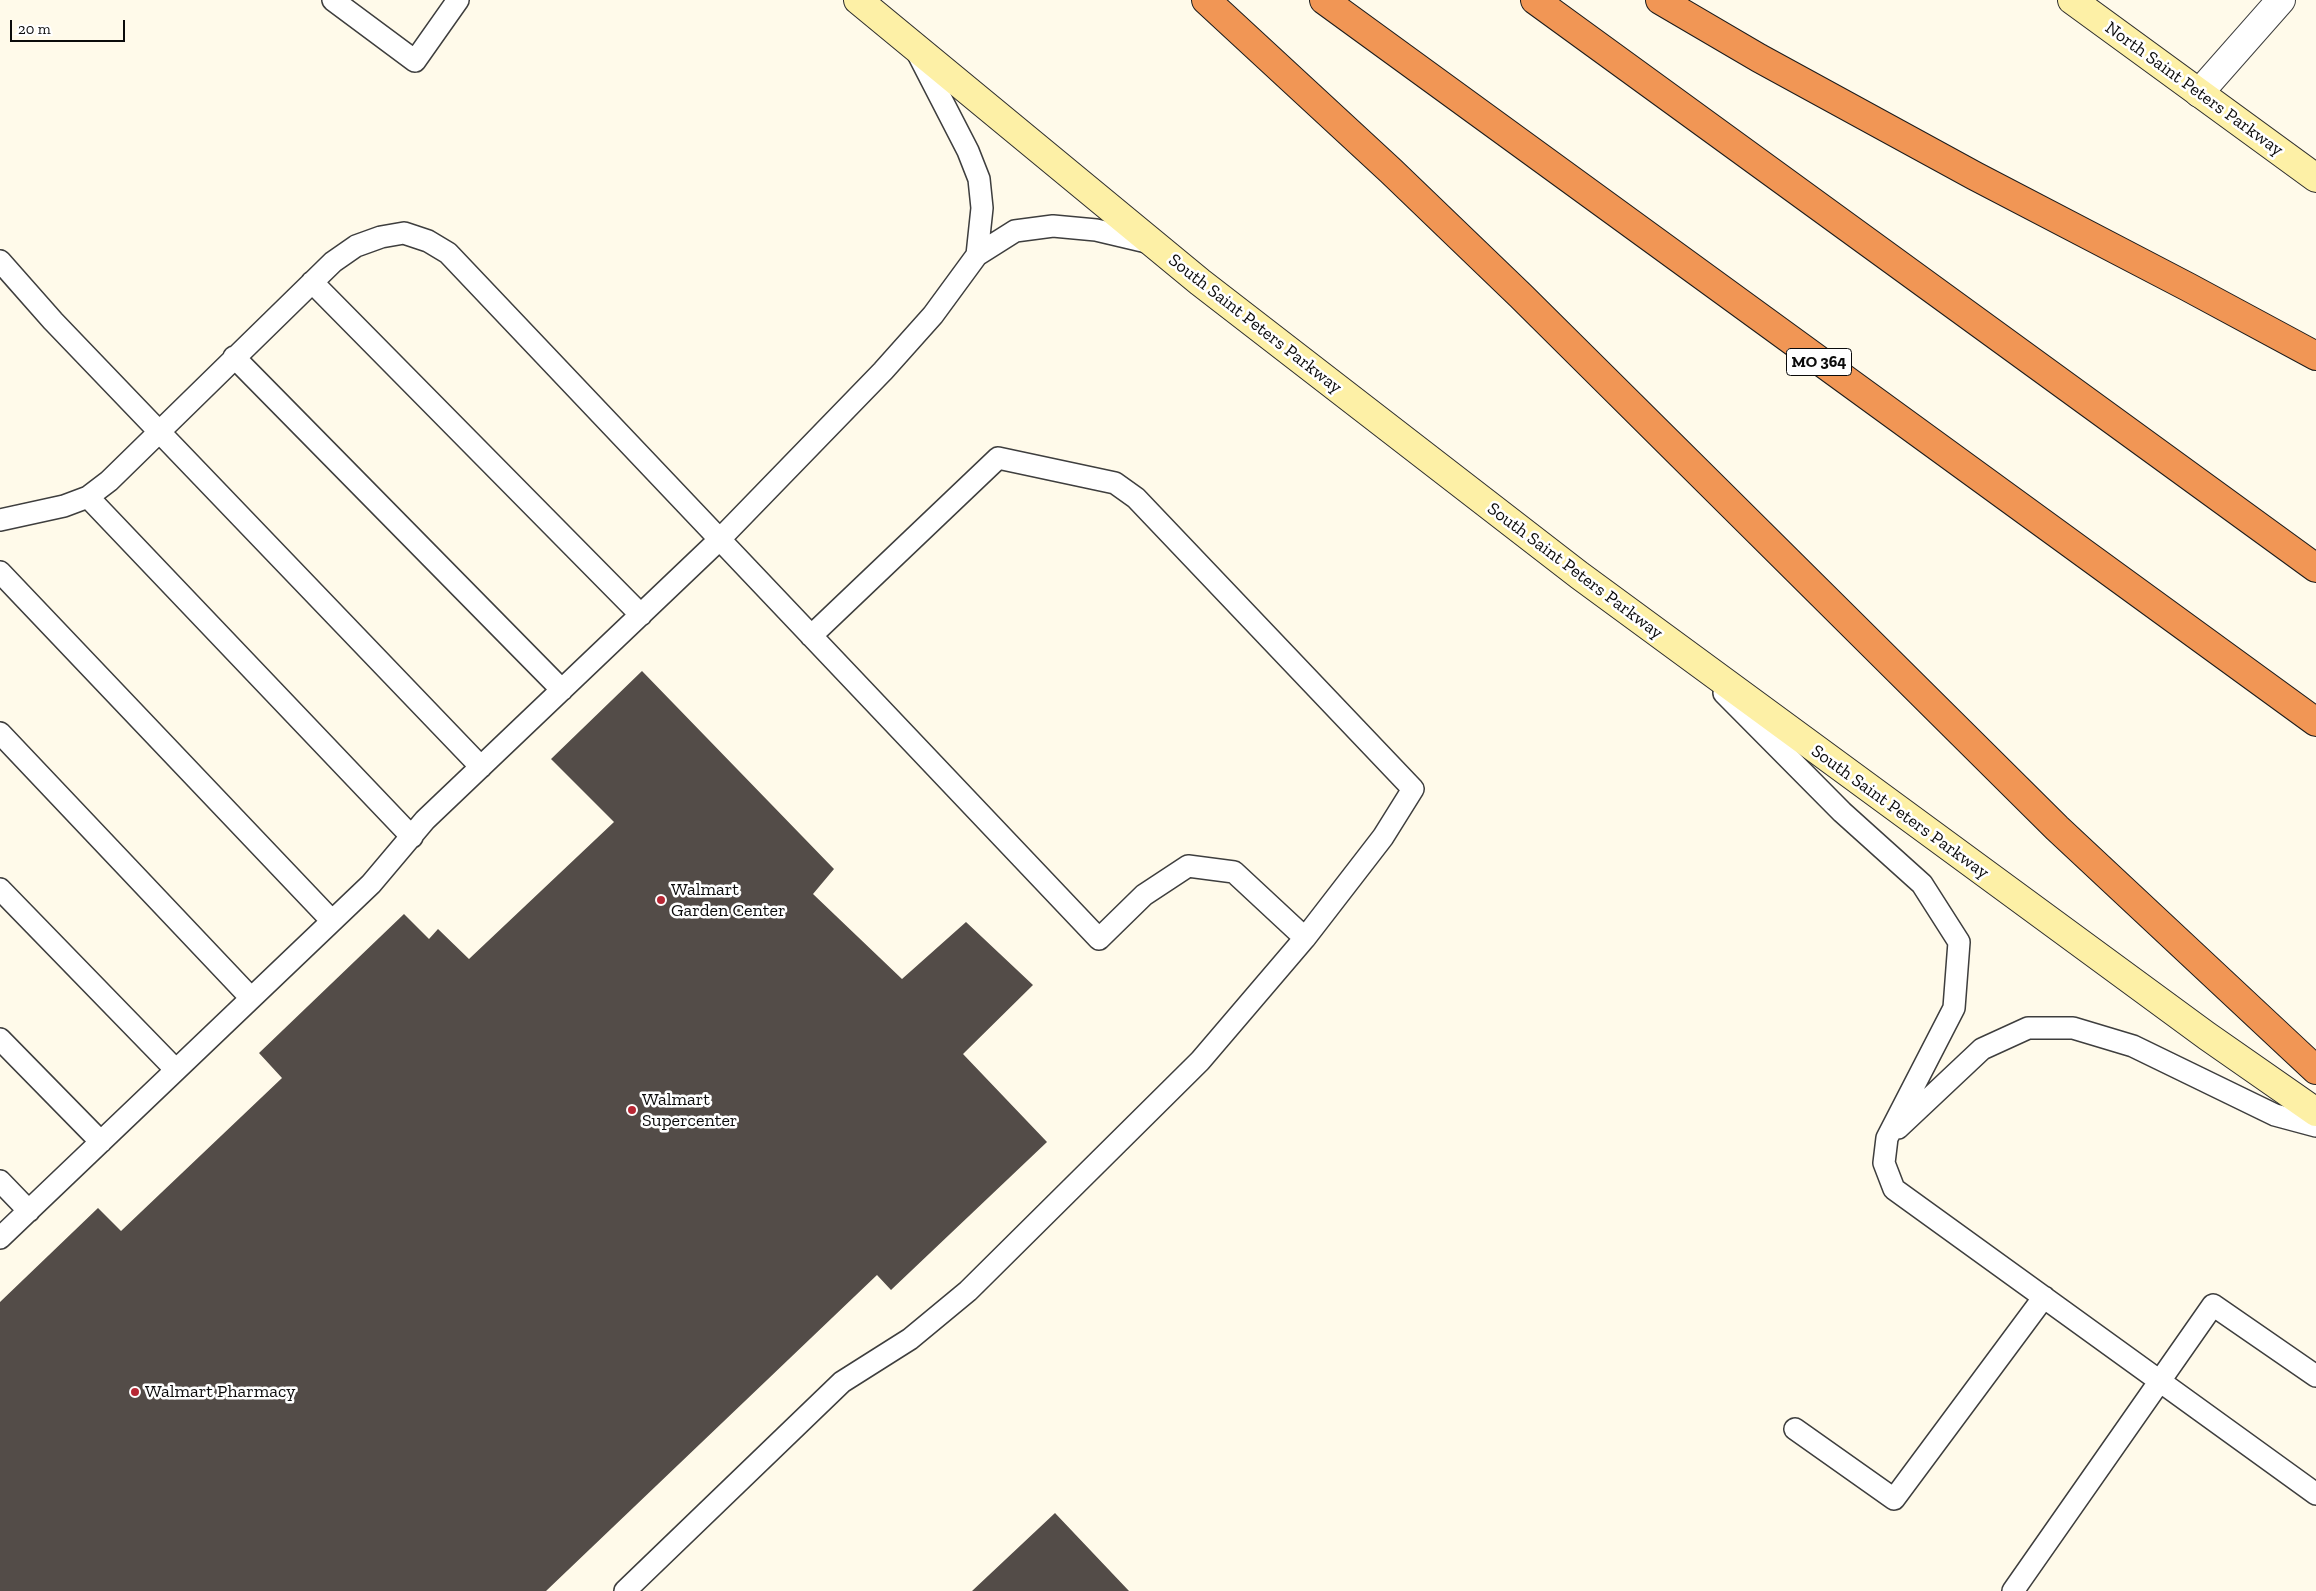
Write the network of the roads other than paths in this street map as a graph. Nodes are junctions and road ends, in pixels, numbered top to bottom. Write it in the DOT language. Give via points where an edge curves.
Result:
graph roads {
  1 [pos="333,0"];
  2 [pos="458,0"];
  3 [pos="858,0"];
  4 [pos="1206,0"];
  5 [pos="1324,0"];
  6 [pos="1535,0"];
  7 [pos="1660,0"];
  8 [pos="2072,0"];
  9 [pos="2281,0"];
  10 [pos="914,46"];
  11 [pos="2200,93"];
  12 [pos="2316,178"];
  13 [pos="1154,244"];
  14 [pos="978,255"];
  15 [pos="0,261"];
  16 [pos="312,282"];
  17 [pos="234,356"];
  18 [pos="2316,356"];
  19 [pos="160,431"];
  20 [pos="88,496"];
  21 [pos="0,520"];
  22 [pos="719,540"];
  23 [pos="2316,568"];
  24 [pos="0,572"];
  25 [pos="641,615"];
  26 [pos="811,636"];
  27 [pos="1681,650"];
  28 [pos="562,690"];
  29 [pos="2316,722"];
  30 [pos="0,733"];
  31 [pos="481,767"];
  32 [pos="412,838"];
  33 [pos="0,889"];
  34 [pos="332,921"];
  35 [pos="1305,938"];
  36 [pos="251,998"];
  37 [pos="0,1039"];
  38 [pos="176,1070"];
  39 [pos="2316,1070"];
  40 [pos="2316,1112"];
  41 [pos="2316,1126"];
  42 [pos="1887,1138"];
  43 [pos="101,1142"];
  44 [pos="0,1181"];
  45 [pos="29,1210"];
  46 [pos="0,1238"];
  47 [pos="2044,1297"];
  48 [pos="2316,1376"];
  49 [pos="2160,1381"];
  50 [pos="1795,1429"];
  51 [pos="2316,1494"];
  52 [pos="625,1591"];
  53 [pos="2012,1591"];
  1 -- 2 [label="lane" via="416,61"];
  3 -- 10 [label="main road, South Saint Peters Parkway"];
  4 -- 39 [label="highway" via="1521,296 2057,828"];
  5 -- 29 [label="highway, MO 364"];
  6 -- 23 [label="highway"];
  7 -- 18 [label="highway" via="1758,58 1966,171"];
  8 -- 11 [label="main road, North Saint Peters Parkway"];
  9 -- 11 [label="street"];
  10 -- 13 [label="main road, South Saint Peters Parkway"];
  10 -- 14 [label="lane" via="979,179 982,208"];
  11 -- 12 [label="main road, North Saint Peters Parkway"];
  13 -- 14 [label="lane" via="1096,230 1053,226 1015,231"];
  13 -- 27 [label="main road, South Saint Peters Parkway" via="1416,450"];
  14 -- 22 [label="lane" via="883,371"];
  15 -- 19 [label="lane" via="53,321"];
  16 -- 17 [label="lane"];
  16 -- 22 [label="lane" via="356,246 380,238 404,233 428,241 448,253"];
  16 -- 25 [label="lane"];
  17 -- 19 [label="lane"];
  17 -- 28 [label="lane"];
  19 -- 20 [label="lane"];
  19 -- 31 [label="lane"];
  20 -- 21 [label="lane" via="64,506"];
  20 -- 32 [label="lane"];
  22 -- 25 [label="lane"];
  22 -- 26 [label="lane"];
  24 -- 34 [label="lane"];
  25 -- 28 [label="lane"];
  26 -- 35 [label="lane" via="1099,939 1144,895 1188,866 1234,872"];
  26 -- 35 [label="lane" via="998,458 1115,483 1136,498 1413,789 1383,837"];
  27 -- 40 [label="main road, South Saint Peters Parkway" via="2206,1036"];
  27 -- 42 [label="lane" via="1842,812 1922,884 1959,942 1954,1008"];
  28 -- 31 [label="lane"];
  30 -- 36 [label="lane"];
  31 -- 32 [label="lane" via="425,820"];
  32 -- 34 [label="lane"];
  33 -- 38 [label="lane"];
  34 -- 36 [label="lane"];
  35 -- 52 [label="lane" via="1200,1061 968,1291 910,1339 842,1382"];
  36 -- 38 [label="lane"];
  37 -- 43 [label="lane"];
  38 -- 43 [label="lane"];
  41 -- 42 [label="lane" via="2275,1115 2133,1046 2073,1028 2028,1028 1982,1049"];
  42 -- 47 [label="lane" via="1884,1163 1894,1189"];
  43 -- 45 [label="lane"];
  44 -- 45 [label="lane"];
  45 -- 46 [label="lane"];
  47 -- 49 [label="lane"];
  47 -- 50 [label="lane" via="1894,1499"];
  48 -- 49 [label="lane" via="2213,1305"];
  49 -- 51 [label="lane"];
  49 -- 53 [label="lane"];
}
